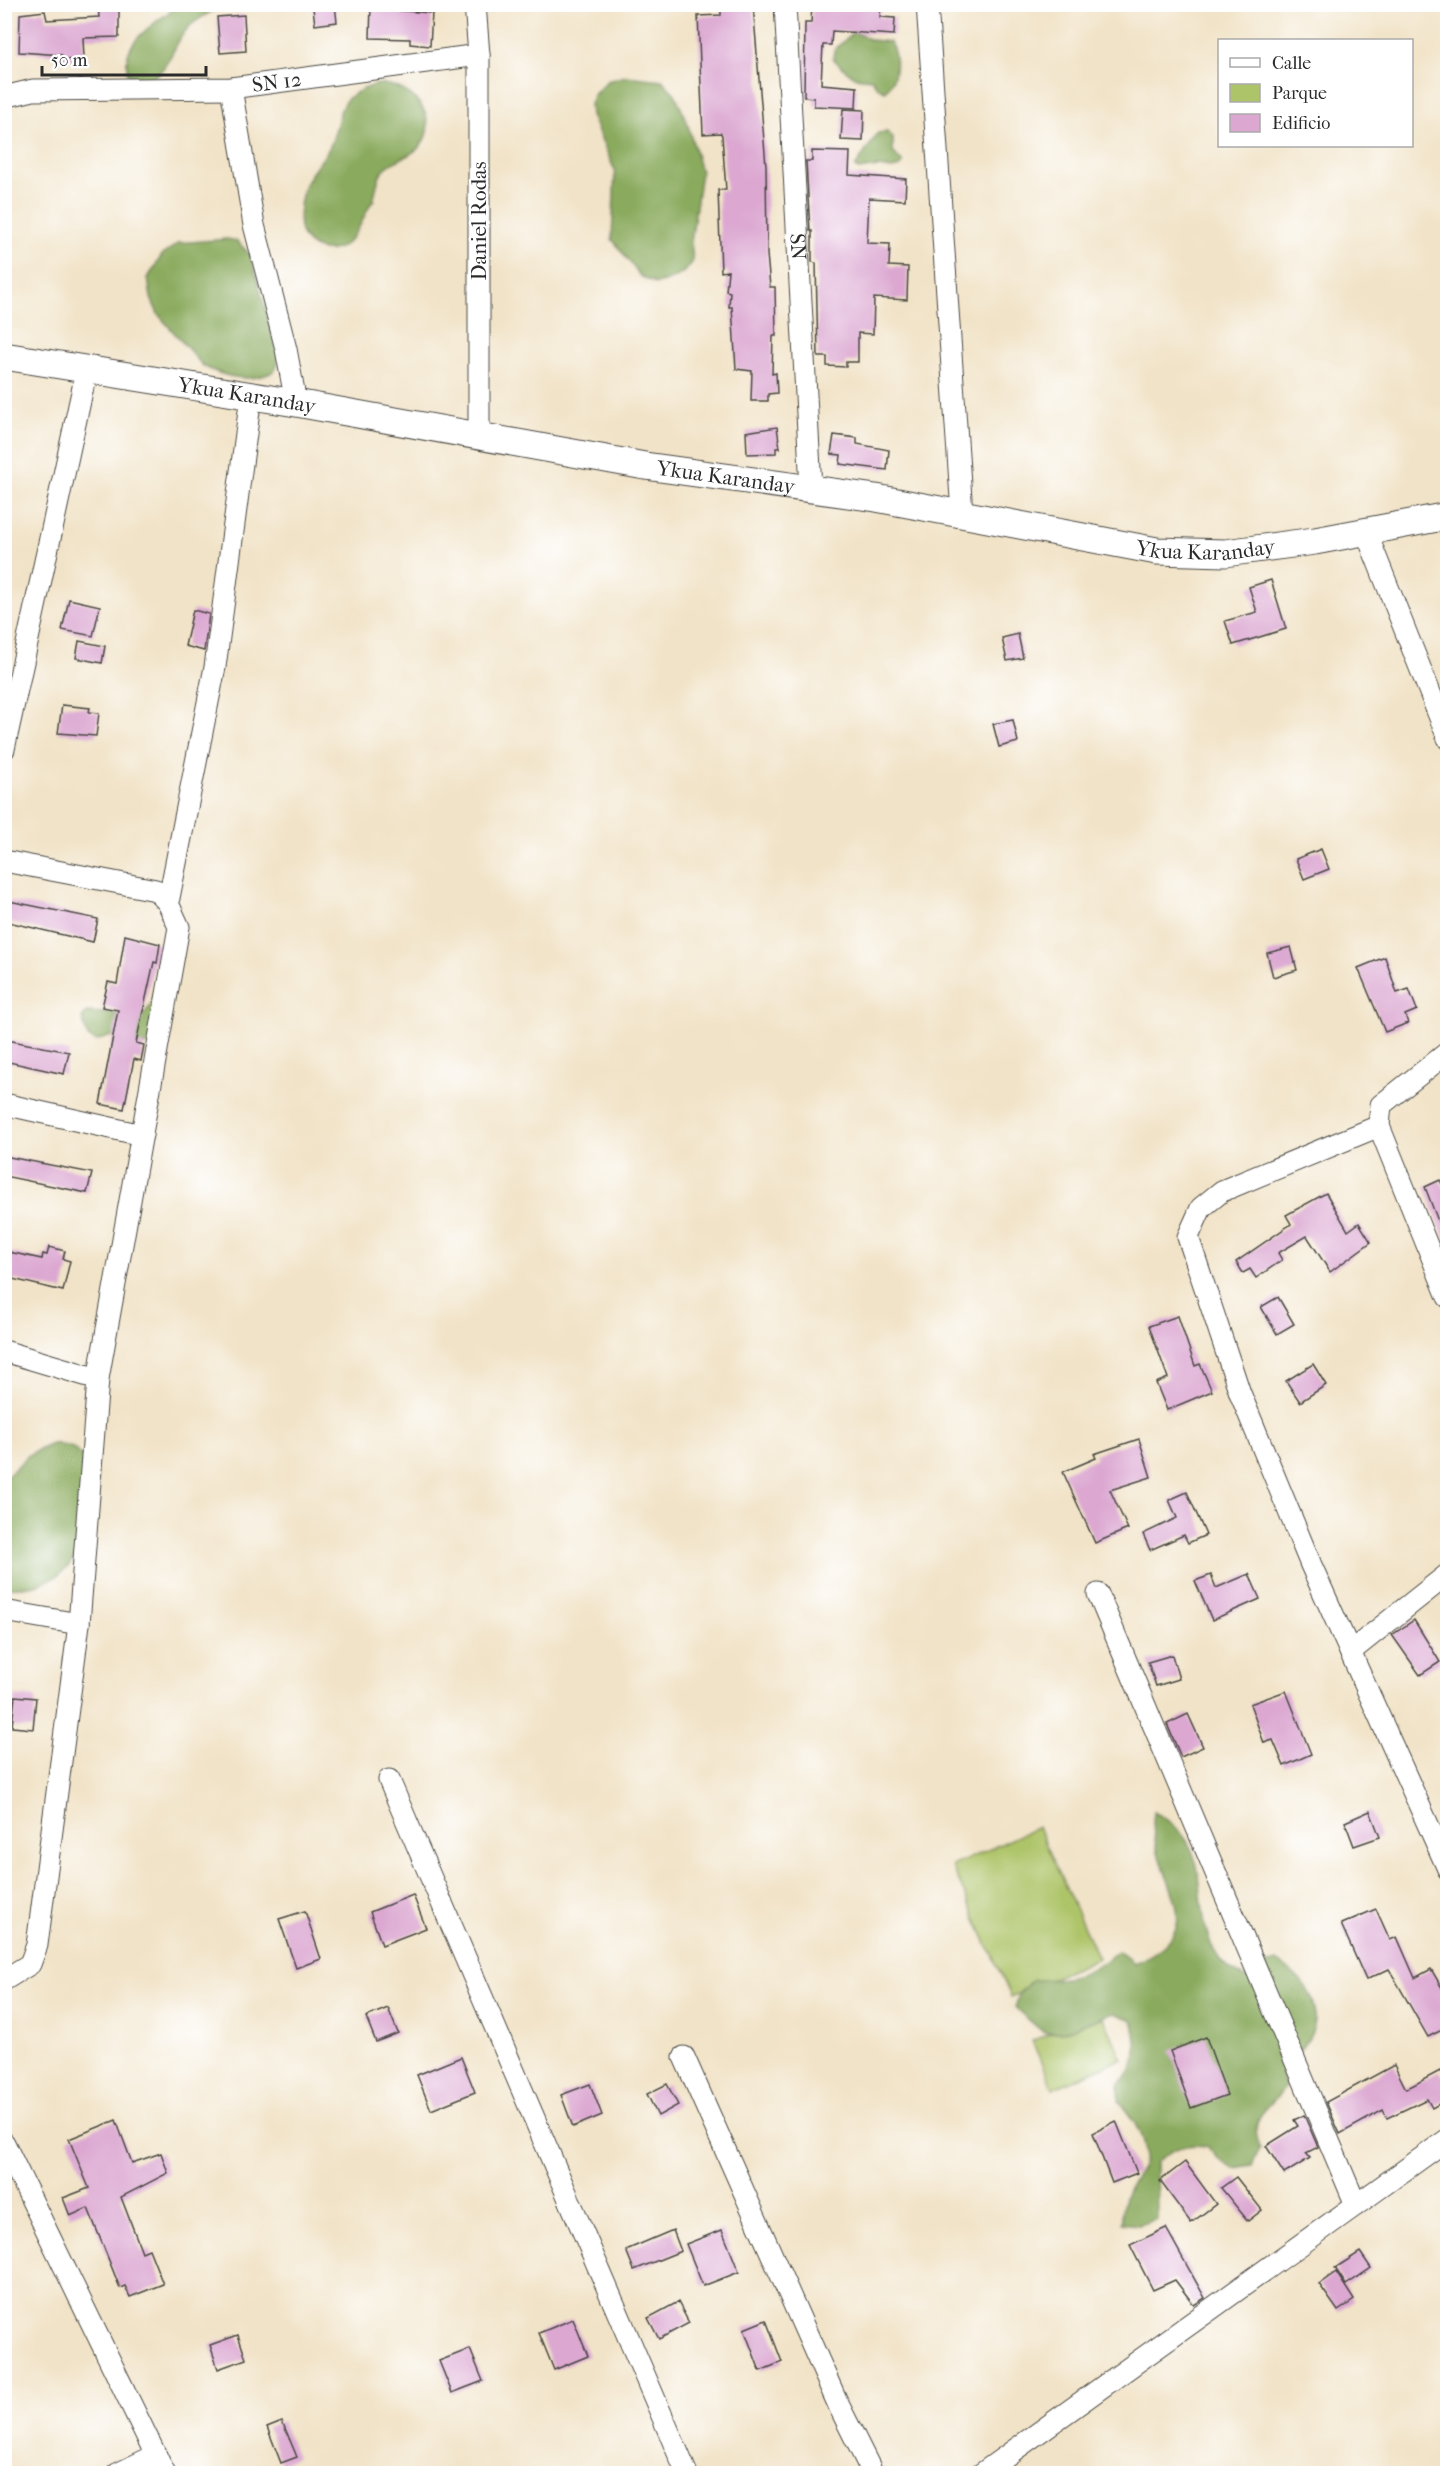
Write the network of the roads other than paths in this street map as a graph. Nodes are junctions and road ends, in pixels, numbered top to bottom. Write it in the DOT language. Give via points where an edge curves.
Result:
graph roads {
  1 [pos="475,4"];
  2 [pos="785,4"];
  3 [pos="927,4"];
  4 [pos="479,55"];
  5 [pos="231,88"];
  6 [pos="4,97"];
  7 [pos="4,356"];
  8 [pos="87,369"];
  9 [pos="251,396"];
  10 [pos="296,403"];
  11 [pos="479,438"];
  12 [pos="811,488"];
  13 [pos="962,513"];
  14 [pos="1448,516"];
  15 [pos="1366,532"];
  16 [pos="1448,738"];
  17 [pos="4,749"];
  18 [pos="4,861"];
  19 [pos="168,903"];
  20 [pos="1448,1052"];
  21 [pos="4,1104"];
  22 [pos="1379,1126"];
  23 [pos="142,1135"];
  24 [pos="1448,1297"];
  25 [pos="4,1351"];
  26 [pos="98,1379"];
  27 [pos="1448,1574"];
  28 [pos="1098,1594"];
  29 [pos="4,1611"];
  30 [pos="79,1624"];
  31 [pos="1350,1652"];
  32 [pos="389,1780"];
  33 [pos="1448,1869"];
  34 [pos="4,1980"];
  35 [pos="684,2057"];
  36 [pos="1448,2139"];
  37 [pos="4,2143"];
  38 [pos="1356,2205"];
  39 [pos="160,2464"];
  40 [pos="117,2474"];
  41 [pos="687,2474"];
  42 [pos="873,2474"];
  43 [pos="981,2474"];
  1 -- 4 [label="street, Daniel Rodas"];
  2 -- 12 [label="street, SN"];
  3 -- 13 [label="street"];
  4 -- 5 [label="street, SN 12"];
  4 -- 11 [label="street, Daniel Rodas"];
  5 -- 6 [label="street, SN 12" via="33,90"];
  5 -- 10 [label="street" via="254,225"];
  7 -- 8 [label="street, Ykua Karanday"];
  8 -- 9 [label="street, Ykua Karanday"];
  8 -- 17 [label="street"];
  9 -- 10 [label="street, Ykua Karanday"];
  9 -- 19 [label="street" via="215,668"];
  10 -- 11 [label="street, Ykua Karanday"];
  11 -- 12 [label="street, Ykua Karanday"];
  12 -- 13 [label="street, Ykua Karanday"];
  13 -- 15 [label="street, Ykua Karanday" via="1184,553 1225,553"];
  14 -- 15 [label="street, Ykua Karanday"];
  15 -- 16 [label="street"];
  18 -- 19 [label="street" via="156,890"];
  19 -- 23 [label="street" via="179,927"];
  20 -- 22 [label="street" via="1381,1105"];
  21 -- 23 [label="street"];
  22 -- 24 [label="street"];
  22 -- 31 [label="street" via="1222,1191 1201,1208 1188,1237 1240,1393"];
  23 -- 26 [label="street"];
  25 -- 26 [label="street"];
  26 -- 30 [label="street"];
  27 -- 31 [label="street"];
  28 -- 38 [label="street"];
  29 -- 30 [label="street"];
  30 -- 34 [label="street" via="38,1945 30,1964"];
  31 -- 33 [label="street"];
  32 -- 41 [label="street"];
  35 -- 42 [label="street"];
  36 -- 38 [label="street"];
  37 -- 39 [label="street"];
  38 -- 43 [label="street"];
  39 -- 40 [label="street"];
}
